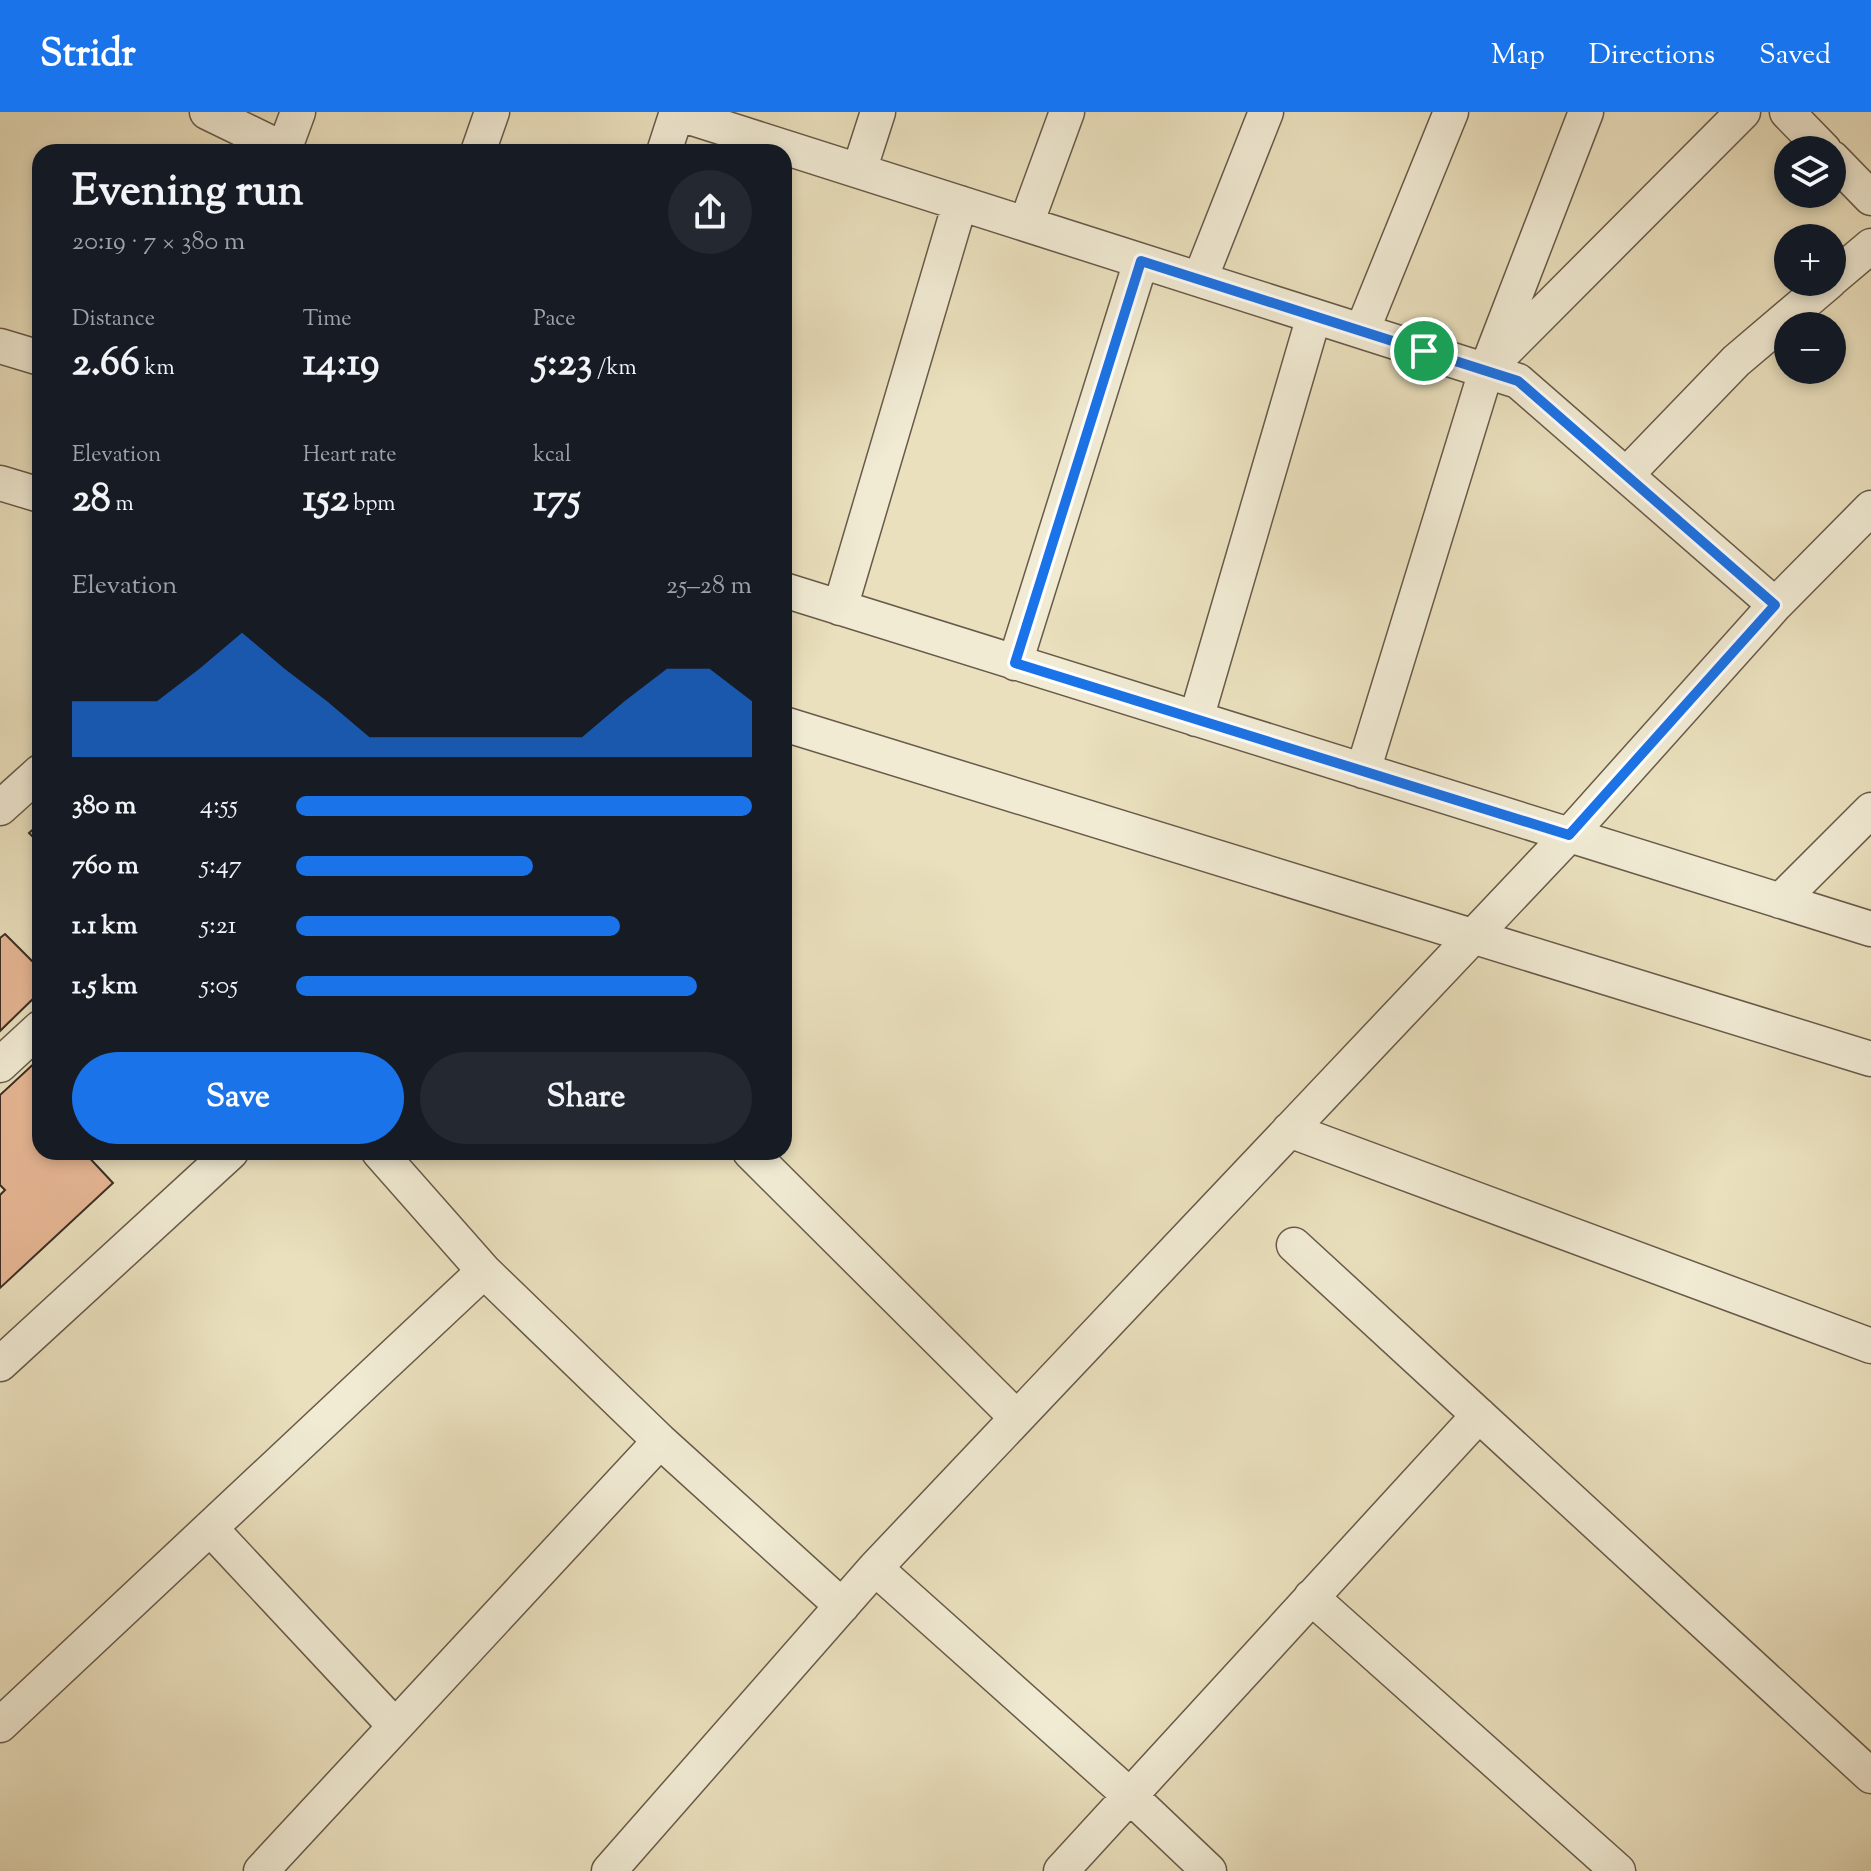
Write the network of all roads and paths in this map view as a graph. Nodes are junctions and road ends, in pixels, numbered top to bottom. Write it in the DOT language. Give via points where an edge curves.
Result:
graph roads {
  1 [pos="207,112"];
  2 [pos="298,112"];
  3 [pos="492,112"];
  4 [pos="677,112"];
  5 [pos="878,112"];
  6 [pos="1067,112"];
  7 [pos="1266,112"];
  8 [pos="1451,112"];
  9 [pos="1586,112"];
  10 [pos="1743,112"];
  11 [pos="1787,112"];
  12 [pos="1810,136"];
  13 [pos="273,144"];
  14 [pos="289,144"];
  15 [pos="481,144"];
  16 [pos="667,144"];
  17 [pos="776,144"];
  18 [pos="792,149"];
  19 [pos="859,171"];
  20 [pos="1846,172"];
  21 [pos="1871,198"];
  22 [pos="960,203"];
  23 [pos="1026,224"];
  24 [pos="1871,246"];
  25 [pos="1141,261"];
  26 [pos="1846,267"];
  27 [pos="1200,279"];
  28 [pos="1812,296"];
  29 [pos="1314,316"];
  30 [pos="1362,331"];
  31 [pos="0,346"];
  32 [pos="32,356"];
  33 [pos="1486,371"];
  34 [pos="1626,475"];
  35 [pos="0,483"];
  36 [pos="32,493"];
  37 [pos="1871,508"];
  38 [pos="792,593"];
  39 [pos="1775,605"];
  40 [pos="840,608"];
  41 [pos="1015,663"];
  42 [pos="1196,719"];
  43 [pos="792,726"];
  44 [pos="1363,771"];
  45 [pos="32,779"];
  46 [pos="0,808"];
  47 [pos="1871,810"];
  48 [pos="1569,835"];
  49 [pos="1780,901"];
  50 [pos="1871,929"];
  51 [pos="1473,936"];
  52 [pos="32,1035"];
  53 [pos="1871,1059"];
  54 [pos="0,1065"];
  55 [pos="1289,1130"];
  56 [pos="222,1160"];
  57 [pos="386,1160"];
  58 [pos="758,1160"];
  59 [pos="1294,1245"];
  60 [pos="484,1271"];
  61 [pos="1871,1346"];
  62 [pos="0,1364"];
  63 [pos="1479,1415"];
  64 [pos="1017,1418"];
  65 [pos="660,1441"];
  66 [pos="210,1528"];
  67 [pos="875,1568"];
  68 [pos="1311,1597"];
  69 [pos="842,1606"];
  70 [pos="0,1725"];
  71 [pos="395,1726"];
  72 [pos="1871,1776"];
  73 [pos="1129,1795"];
  74 [pos="261,1871"];
  75 [pos="609,1871"];
  76 [pos="1061,1871"];
  77 [pos="1209,1871"];
  78 [pos="1618,1871"];
  1 -- 13 [label="street"];
  2 -- 14 [label="street"];
  3 -- 15 [label="street"];
  4 -- 16 [label="street"];
  4 -- 17 [label="street"];
  5 -- 19 [label="street"];
  6 -- 23 [label="street"];
  7 -- 27 [label="street"];
  8 -- 30 [label="street"];
  9 -- 33 [label="street"];
  10 -- 33 [label="street"];
  11 -- 12 [label="street"];
  18 -- 19 [label="street"];
  19 -- 22 [label="street"];
  20 -- 21 [label="street"];
  22 -- 23 [label="street"];
  22 -- 40 [label="street"];
  23 -- 25 [label="street"];
  24 -- 26 [label="street"];
  25 -- 27 [label="street"];
  25 -- 41 [label="street"];
  27 -- 29 [label="street"];
  28 -- 34 [label="street" via="1736,361"];
  29 -- 30 [label="street"];
  29 -- 42 [label="street"];
  30 -- 33 [label="street"];
  31 -- 32 [label="street"];
  33 -- 34 [label="street" via="1518,381"];
  33 -- 44 [label="street"];
  34 -- 39 [label="street"];
  35 -- 36 [label="street"];
  37 -- 39 [label="street"];
  38 -- 40 [label="street"];
  39 -- 48 [label="street"];
  40 -- 41 [label="street"];
  41 -- 42 [label="street"];
  42 -- 44 [label="street"];
  43 -- 51 [label="street"];
  44 -- 48 [label="street"];
  45 -- 46 [label="street"];
  47 -- 49 [label="street"];
  48 -- 49 [label="street"];
  48 -- 51 [label="street"];
  49 -- 50 [label="street"];
  51 -- 53 [label="street"];
  51 -- 55 [label="street"];
  52 -- 54 [label="street"];
  55 -- 61 [label="street"];
  55 -- 64 [label="street"];
  56 -- 62 [label="street"];
  57 -- 60 [label="street"];
  58 -- 64 [label="street"];
  59 -- 63 [label="street"];
  60 -- 65 [label="street"];
  60 -- 66 [label="street"];
  63 -- 68 [label="street"];
  63 -- 72 [label="street"];
  64 -- 67 [label="street"];
  65 -- 69 [label="street"];
  65 -- 71 [label="street"];
  66 -- 70 [label="street"];
  66 -- 71 [label="street"];
  67 -- 69 [label="street"];
  67 -- 73 [label="street"];
  68 -- 73 [label="street"];
  68 -- 78 [label="street"];
  69 -- 75 [label="street"];
  71 -- 74 [label="street"];
  73 -- 76 [label="street"];
  73 -- 77 [label="street"];
}
